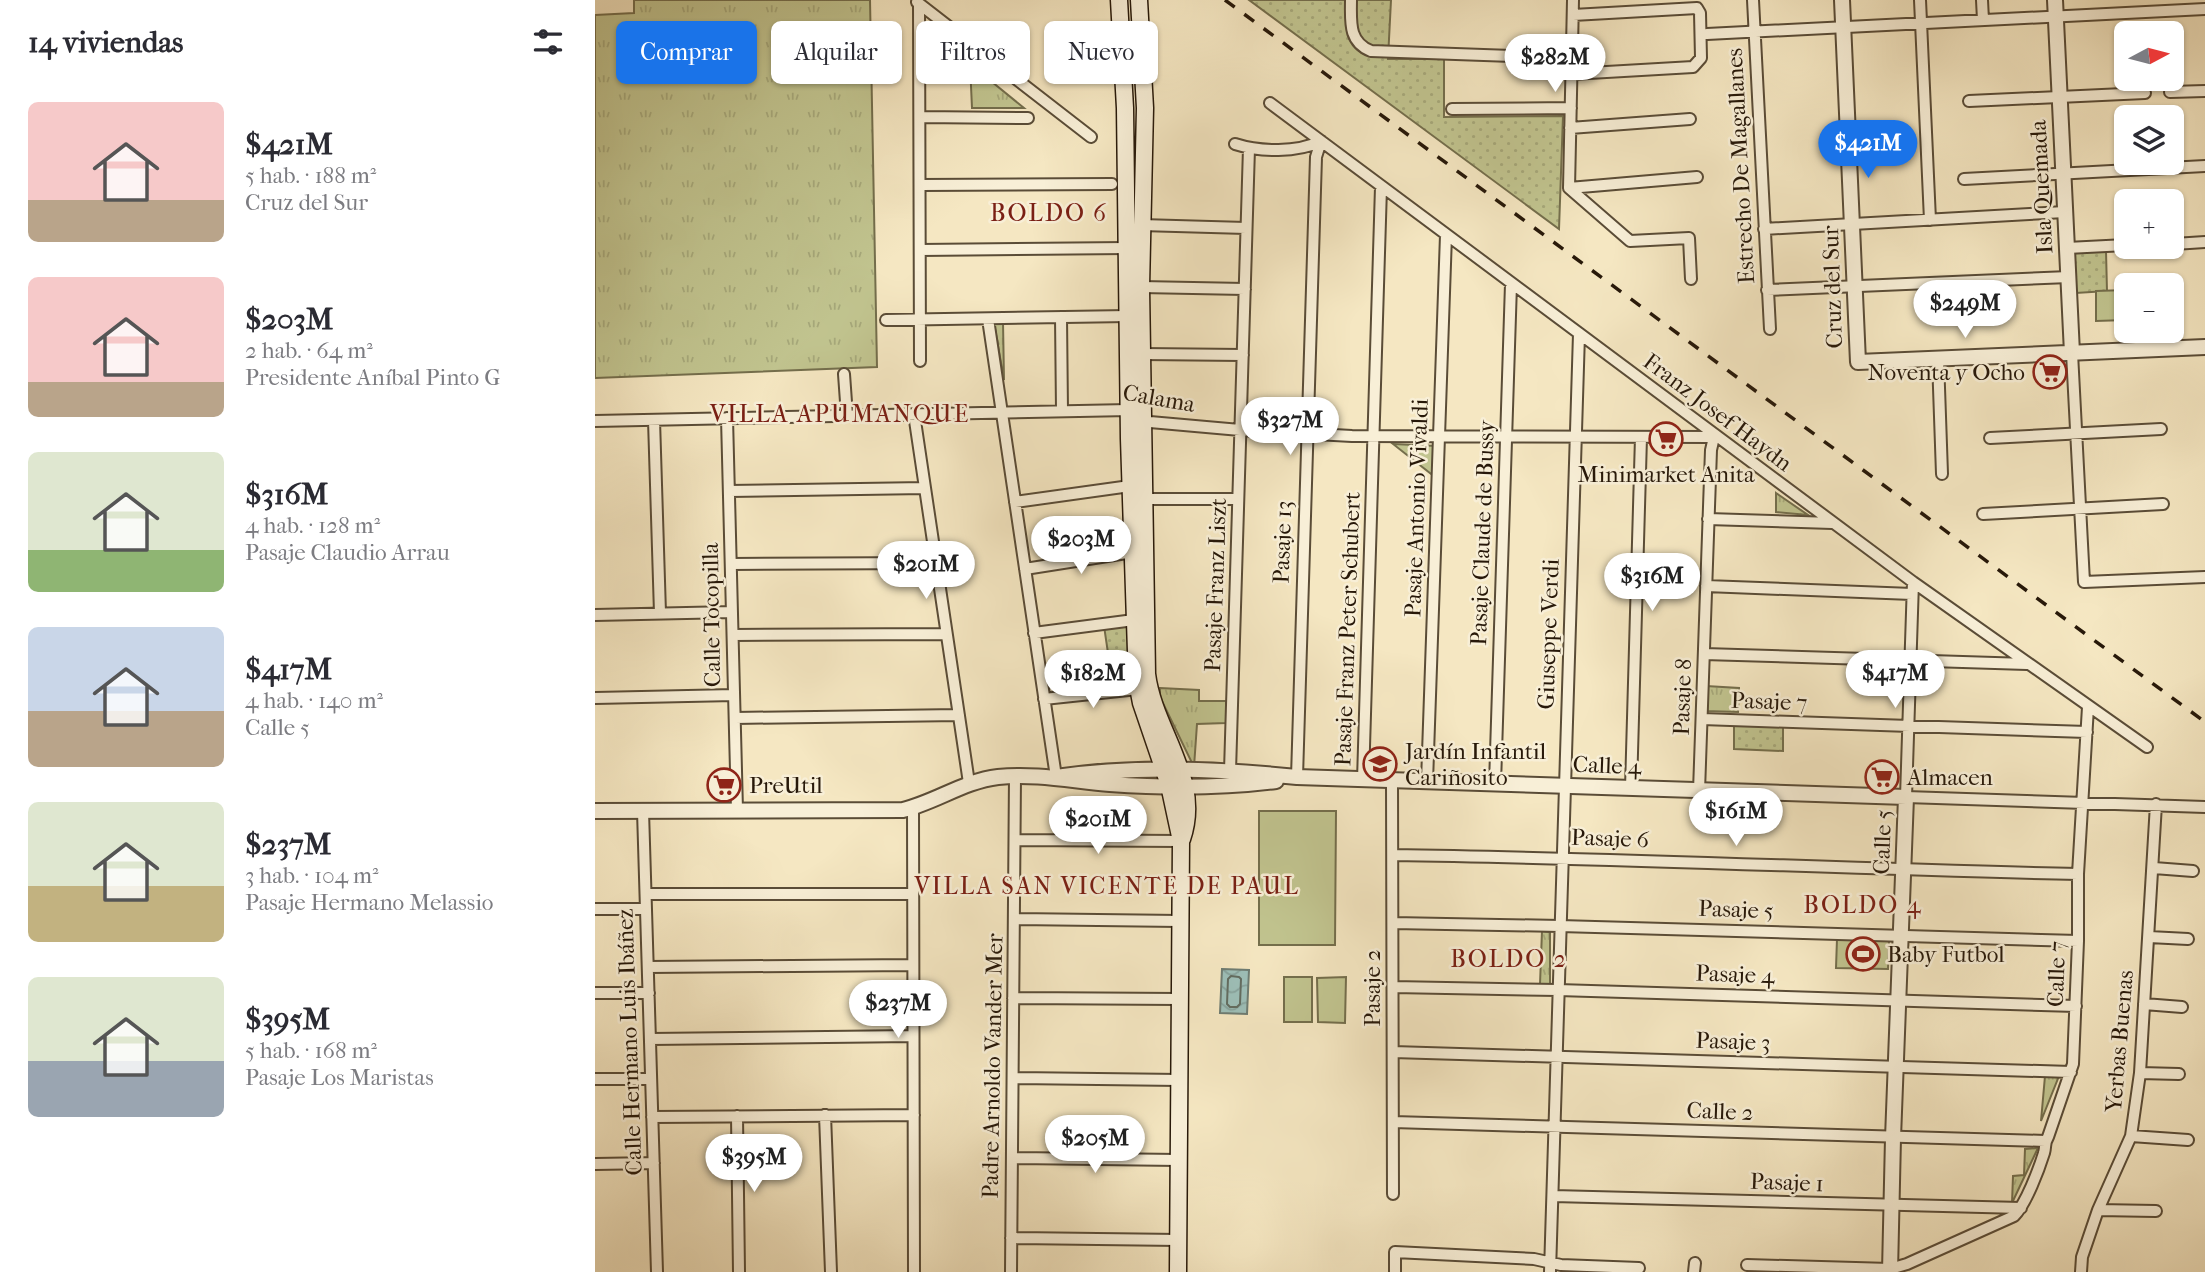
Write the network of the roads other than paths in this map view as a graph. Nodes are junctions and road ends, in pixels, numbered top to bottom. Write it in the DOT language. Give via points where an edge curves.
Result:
graph roads {
  1 [pos="1119,0"];
  2 [pos="1139,0"];
  3 [pos="1351,0"];
  4 [pos="1573,0"];
  5 [pos="1753,0"];
  6 [pos="1842,0"];
  7 [pos="1920,0"];
  8 [pos="1982,0"];
  9 [pos="2055,0"];
  10 [pos="917,2"];
  11 [pos="2205,9"];
  12 [pos="1573,15"];
  13 [pos="2056,16"];
  14 [pos="1983,20"];
  15 [pos="1921,23"];
  16 [pos="1843,27"];
  17 [pos="1754,31"];
  18 [pos="1707,34"];
  19 [pos="1572,58"];
  20 [pos="1571,74"];
  21 [pos="2205,91"];
  22 [pos="2170,92"];
  23 [pos="2145,93"];
  24 [pos="2060,97"];
  25 [pos="1969,101"];
  26 [pos="1270,103"];
  27 [pos="1571,108"];
  28 [pos="1452,109"];
  29 [pos="920,117"];
  30 [pos="1028,118"];
  31 [pos="1691,119"];
  32 [pos="1570,128"];
  33 [pos="1091,137"];
  34 [pos="1321,141"];
  35 [pos="1235,144"];
  36 [pos="1249,148"];
  37 [pos="2205,166"];
  38 [pos="2063,174"];
  39 [pos="1697,177"];
  40 [pos="1964,179"];
  41 [pos="1112,184"];
  42 [pos="920,185"];
  43 [pos="1381,187"];
  44 [pos="1569,188"];
  45 [pos="2065,212"];
  46 [pos="1930,220"];
  47 [pos="1853,224"];
  48 [pos="1141,225"];
  49 [pos="1246,228"];
  50 [pos="1764,229"];
  51 [pos="1446,235"];
  52 [pos="2205,242"];
  53 [pos="2184,243"];
  54 [pos="2114,246"];
  55 [pos="1128,248"];
  56 [pos="2067,248"];
  57 [pos="920,250"];
  58 [pos="2069,277"];
  59 [pos="1691,279"];
  60 [pos="1511,284"];
  61 [pos="1141,287"];
  62 [pos="1855,287"];
  63 [pos="1245,289"];
  64 [pos="1767,290"];
  65 [pos="1128,316"];
  66 [pos="1061,317"];
  67 [pos="988,318"];
  68 [pos="886,320"];
  69 [pos="920,320"];
  70 [pos="1770,330"];
  71 [pos="1579,334"];
  72 [pos="2205,347"];
  73 [pos="2072,353"];
  74 [pos="1142,354"];
  75 [pos="1243,355"];
  76 [pos="1938,359"];
  77 [pos="920,361"];
  78 [pos="844,374"];
  79 [pos="1129,410"];
  80 [pos="1062,411"];
  81 [pos="1001,413"];
  82 [pos="914,414"];
  83 [pos="847,416"];
  84 [pos="727,418"];
  85 [pos="654,420"];
  86 [pos="595,421"];
  87 [pos="1142,421"];
  88 [pos="2161,429"];
  89 [pos="1240,430"];
  90 [pos="2076,433"];
  91 [pos="1306,434"];
  92 [pos="1373,436"];
  93 [pos="1440,437"];
  94 [pos="1505,437"];
  95 [pos="1576,437"];
  96 [pos="1641,437"];
  97 [pos="1714,437"];
  98 [pos="1990,438"];
  99 [pos="1942,474"];
  100 [pos="1130,486"];
  101 [pos="925,488"];
  102 [pos="729,491"];
  103 [pos="1144,499"];
  104 [pos="1238,499"];
  105 [pos="1015,502"];
  106 [pos="2163,505"];
  107 [pos="2080,509"];
  108 [pos="1983,514"];
  109 [pos="1709,519"];
  110 [pos="1833,523"];
  111 [pos="1133,552"];
  112 [pos="936,563"];
  113 [pos="731,564"];
  114 [pos="1025,569"];
  115 [pos="2205,577"];
  116 [pos="1706,586"];
  117 [pos="1912,588"];
  118 [pos="732,612"];
  119 [pos="660,613"];
  120 [pos="595,615"];
  121 [pos="1134,620"];
  122 [pos="1034,633"];
  123 [pos="946,634"];
  124 [pos="733,635"];
  125 [pos="1704,654"];
  126 [pos="1910,660"];
  127 [pos="2028,664"];
  128 [pos="1138,689"];
  129 [pos="734,695"];
  130 [pos="595,698"];
  131 [pos="1044,699"];
  132 [pos="2088,707"];
  133 [pos="959,716"];
  134 [pos="735,718"];
  135 [pos="1702,719"];
  136 [pos="1908,726"];
  137 [pos="2087,732"];
  138 [pos="2147,747"];
  139 [pos="1230,771"];
  140 [pos="1015,776"];
  141 [pos="1056,777"];
  142 [pos="1297,777"];
  143 [pos="1175,778"];
  144 [pos="1363,780"];
  145 [pos="1392,780"];
  146 [pos="1427,782"];
  147 [pos="969,783"];
  148 [pos="1495,784"];
  149 [pos="1564,786"];
  150 [pos="1631,788"];
  151 [pos="1699,791"];
  152 [pos="1906,797"];
  153 [pos="2084,803"];
  154 [pos="2155,804"];
  155 [pos="913,807"];
  156 [pos="2205,807"];
  157 [pos="737,810"];
  158 [pos="595,811"];
  159 [pos="643,811"];
  160 [pos="1015,840"];
  161 [pos="1181,841"];
  162 [pos="1393,855"];
  163 [pos="1562,857"];
  164 [pos="2154,868"];
  165 [pos="1903,870"];
  166 [pos="2193,871"];
  167 [pos="2078,874"];
  168 [pos="646,894"];
  169 [pos="913,894"];
  170 [pos="595,909"];
  171 [pos="646,909"];
  172 [pos="1014,919"];
  173 [pos="1180,921"];
  174 [pos="1393,923"];
  175 [pos="1560,926"];
  176 [pos="1901,935"];
  177 [pos="2149,937"];
  178 [pos="2188,939"];
  179 [pos="2078,941"];
  180 [pos="913,965"];
  181 [pos="648,967"];
  182 [pos="1393,988"];
  183 [pos="1558,990"];
  184 [pos="595,993"];
  185 [pos="649,993"];
  186 [pos="1013,998"];
  187 [pos="1180,999"];
  188 [pos="1898,1000"];
  189 [pos="2144,1004"];
  190 [pos="2076,1006"];
  191 [pos="2182,1007"];
  192 [pos="913,1037"];
  193 [pos="650,1039"];
  194 [pos="1393,1052"];
  195 [pos="1556,1056"];
  196 [pos="1896,1066"];
  197 [pos="2071,1072"];
  198 [pos="2140,1073"];
  199 [pos="2179,1074"];
  200 [pos="1013,1078"];
  201 [pos="595,1079"];
  202 [pos="651,1079"];
  203 [pos="1180,1080"];
  204 [pos="825,1115"];
  205 [pos="914,1115"];
  206 [pos="652,1116"];
  207 [pos="737,1116"];
  208 [pos="1393,1122"];
  209 [pos="1554,1127"];
  210 [pos="2130,1136"];
  211 [pos="1893,1138"];
  212 [pos="2188,1139"];
  213 [pos="2045,1141"];
  214 [pos="1012,1158"];
  215 [pos="1179,1160"];
  216 [pos="654,1163"];
  217 [pos="595,1164"];
  218 [pos="1393,1195"];
  219 [pos="1552,1196"];
  220 [pos="1891,1206"];
  221 [pos="2021,1208"];
  222 [pos="2098,1210"];
  223 [pos="2156,1211"];
  224 [pos="1011,1238"];
  225 [pos="1179,1240"];
  226 [pos="1747,1265"];
  227 [pos="1551,1267"];
  228 [pos="1639,1268"];
  229 [pos="1179,1270"];
  230 [pos="1890,1270"];
  231 [pos="657,1272"];
  232 [pos="739,1272"];
  233 [pos="831,1272"];
  234 [pos="914,1272"];
  235 [pos="1011,1272"];
  236 [pos="1395,1272"];
  237 [pos="2081,1272"];
  1 -- 55 [label="main road"];
  2 -- 48 [label="main road" via="1145,108"];
  3 -- 19 [label="street" via="1351,31 1360,45 1378,52"];
  4 -- 12 [label="street"];
  5 -- 17 [label="street, Estrecho De Magallanes"];
  6 -- 16 [label="street, Cruz del Sur"];
  7 -- 15 [label="street"];
  8 -- 14 [label="street"];
  9 -- 13 [label="street, Isla Quemada"];
  10 -- 29 [label="street"];
  10 -- 33 [label="street"];
  11 -- 13 [label="street"];
  12 -- 19 [label="street"];
  12 -- 20 [label="street" via="1697,8 1701,58 1693,67"];
  13 -- 14 [label="street"];
  13 -- 24 [label="street, Isla Quemada"];
  14 -- 15 [label="street"];
  15 -- 16 [label="street"];
  15 -- 46 [label="street"];
  16 -- 17 [label="street"];
  16 -- 47 [label="street, Cruz del Sur"];
  17 -- 18 [label="street"];
  17 -- 50 [label="street, Estrecho De Magallanes"];
  19 -- 20 [label="street"];
  20 -- 27 [label="street"];
  21 -- 22 [label="street"];
  23 -- 24 [label="street"];
  24 -- 25 [label="street"];
  24 -- 38 [label="street, Isla Quemada"];
  26 -- 34 [label="street, Franz Josef Haydn"];
  27 -- 28 [label="street"];
  27 -- 32 [label="street"];
  29 -- 30 [label="street"];
  29 -- 42 [label="street"];
  31 -- 32 [label="street"];
  32 -- 44 [label="street"];
  34 -- 36 [label="street" via="1302,148"];
  34 -- 43 [label="street, Franz Josef Haydn"];
  34 -- 91 [label="street, Pasaje 13" via="1316,157"];
  35 -- 36 [label="street"];
  36 -- 49 [label="street, Pasaje Franz Liszt"];
  37 -- 38 [label="street"];
  38 -- 40 [label="street"];
  38 -- 45 [label="street, Isla Quemada"];
  39 -- 44 [label="street"];
  41 -- 42 [label="street"];
  42 -- 57 [label="street"];
  43 -- 51 [label="street, Franz Josef Haydn"];
  43 -- 92 [label="street, Pasaje Franz Peter Schubert"];
  44 -- 59 [label="street" via="1630,241 1689,238"];
  45 -- 46 [label="street"];
  45 -- 56 [label="street, Isla Quemada"];
  46 -- 47 [label="street"];
  47 -- 50 [label="street"];
  47 -- 62 [label="street, Cruz del Sur"];
  48 -- 49 [label="street"];
  48 -- 61 [label="main road"];
  49 -- 63 [label="street, Pasaje Franz Liszt"];
  50 -- 64 [label="street, Estrecho De Magallanes"];
  51 -- 60 [label="street, Franz Josef Haydn"];
  51 -- 93 [label="street, Pasaje Antonio Vivaldi"];
  52 -- 53 [label="street"];
  54 -- 56 [label="street"];
  55 -- 57 [label="street"];
  55 -- 65 [label="main road"];
  56 -- 58 [label="street, Isla Quemada"];
  57 -- 69 [label="street"];
  58 -- 62 [label="street"];
  58 -- 73 [label="street, Isla Quemada"];
  60 -- 71 [label="street, Franz Josef Haydn"];
  60 -- 94 [label="street, Pasaje Claude de Bussy"];
  61 -- 63 [label="street"];
  61 -- 74 [label="main road"];
  62 -- 64 [label="street"];
  62 -- 76 [label="street, Cruz del Sur" via="1859,362"];
  63 -- 75 [label="street, Pasaje Franz Liszt"];
  64 -- 70 [label="street, Estrecho De Magallanes"];
  65 -- 66 [label="street"];
  65 -- 79 [label="main road"];
  66 -- 67 [label="street"];
  66 -- 80 [label="street"];
  67 -- 69 [label="street"];
  67 -- 81 [label="street"];
  68 -- 69 [label="street"];
  69 -- 77 [label="street"];
  71 -- 95 [label="street, Giuseppe Verdi"];
  71 -- 97 [label="street, Franz Josef Haydn"];
  72 -- 73 [label="street"];
  73 -- 76 [label="street"];
  73 -- 90 [label="street, Isla Quemada"];
  74 -- 75 [label="street"];
  74 -- 87 [label="main road"];
  75 -- 89 [label="street, Pasaje Franz Liszt"];
  76 -- 99 [label="street"];
  78 -- 83 [label="street"];
  79 -- 80 [label="street, Calama"];
  79 -- 87 [label="street, Calama"];
  79 -- 100 [label="main road"];
  80 -- 81 [label="street, Calama"];
  81 -- 82 [label="street, Calama"];
  81 -- 105 [label="street"];
  82 -- 83 [label="street, Calama"];
  82 -- 101 [label="street"];
  83 -- 84 [label="street, Calama"];
  84 -- 85 [label="street, Calama"];
  84 -- 102 [label="street, Calle Tocopilla"];
  85 -- 86 [label="street, Calama"];
  85 -- 119 [label="street"];
  87 -- 89 [label="street, Calama"];
  87 -- 103 [label="main road"];
  88 -- 90 [label="street"];
  89 -- 91 [label="street, Calama"];
  89 -- 104 [label="street, Pasaje Franz Liszt"];
  90 -- 98 [label="street"];
  90 -- 107 [label="street, Isla Quemada"];
  91 -- 92 [label="street, Calama"];
  91 -- 142 [label="street, Pasaje 13"];
  92 -- 93 [label="street, Calama"];
  92 -- 144 [label="street, Pasaje Franz Peter Schubert"];
  93 -- 94 [label="street, Calama"];
  93 -- 146 [label="street, Pasaje Antonio Vivaldi"];
  94 -- 95 [label="street, Calama"];
  94 -- 148 [label="street, Pasaje Claude de Bussy"];
  95 -- 96 [label="street, Calama"];
  95 -- 149 [label="street, Giuseppe Verdi"];
  96 -- 97 [label="street, Calama"];
  96 -- 150 [label="street"];
  97 -- 109 [label="street, Pasaje 8"];
  97 -- 110 [label="street, Franz Josef Haydn"];
  100 -- 105 [label="street"];
  100 -- 111 [label="main road"];
  101 -- 102 [label="street"];
  101 -- 112 [label="street"];
  102 -- 113 [label="street, Calle Tocopilla"];
  103 -- 104 [label="street"];
  103 -- 143 [label="main road" via="1149,687"];
  104 -- 139 [label="street, Pasaje Franz Liszt"];
  105 -- 114 [label="street"];
  106 -- 107 [label="street"];
  107 -- 108 [label="street"];
  107 -- 115 [label="street, Isla Quemada" via="2084,582"];
  109 -- 110 [label="street"];
  109 -- 116 [label="street, Pasaje 8"];
  110 -- 117 [label="street, Franz Josef Haydn"];
  111 -- 114 [label="street"];
  111 -- 121 [label="main road"];
  112 -- 113 [label="street"];
  112 -- 123 [label="street"];
  113 -- 118 [label="street, Calle Tocopilla"];
  114 -- 122 [label="street"];
  116 -- 117 [label="street"];
  116 -- 125 [label="street, Pasaje 8"];
  117 -- 126 [label="street, Calle 5"];
  117 -- 127 [label="street, Franz Josef Haydn"];
  118 -- 119 [label="street"];
  118 -- 124 [label="street, Calle Tocopilla"];
  119 -- 120 [label="street"];
  121 -- 122 [label="street"];
  121 -- 128 [label="main road"];
  122 -- 131 [label="street"];
  123 -- 124 [label="street"];
  123 -- 133 [label="street"];
  124 -- 129 [label="street, Calle Tocopilla"];
  125 -- 126 [label="street"];
  125 -- 135 [label="street, Pasaje 8"];
  126 -- 127 [label="street"];
  126 -- 136 [label="street, Calle 5"];
  127 -- 132 [label="street, Franz Josef Haydn"];
  128 -- 131 [label="street"];
  128 -- 143 [label="main road"];
  129 -- 130 [label="street"];
  129 -- 134 [label="street, Calle Tocopilla"];
  131 -- 141 [label="street"];
  132 -- 137 [label="street, Calle 7"];
  132 -- 138 [label="street, Franz Josef Haydn"];
  133 -- 134 [label="street"];
  133 -- 147 [label="street"];
  134 -- 157 [label="street, Calle Tocopilla"];
  135 -- 136 [label="street, Pasaje 7"];
  135 -- 151 [label="street, Pasaje 8"];
  136 -- 137 [label="street, Pasaje 7"];
  136 -- 152 [label="street, Calle 5"];
  137 -- 153 [label="street, Calle 7"];
  139 -- 142 [label="street, Calle 4"];
  139 -- 143 [label="street, Calle 4"];
  140 -- 141 [label="street"];
  140 -- 147 [label="street"];
  140 -- 160 [label="street, Padre Arnoldo Vander Mer"];
  141 -- 143 [label="street" via="1112,784"];
  142 -- 143 [label="street, Calle 4" via="1249,784"];
  142 -- 144 [label="street, Calle 4"];
  143 -- 161 [label="main road"];
  144 -- 145 [label="street, Calle 4"];
  145 -- 146 [label="street, Calle 4"];
  145 -- 162 [label="street, Pasaje 2"];
  146 -- 148 [label="street, Calle 4"];
  147 -- 155 [label="street"];
  148 -- 149 [label="street, Calle 4"];
  149 -- 150 [label="street, Calle 4"];
  149 -- 163 [label="street, Giuseppe Verdi"];
  150 -- 151 [label="street, Calle 4"];
  151 -- 152 [label="street, Calle 4"];
  152 -- 153 [label="street, Calle 4"];
  152 -- 165 [label="street, Calle 5"];
  153 -- 154 [label="street, Calle 4"];
  153 -- 167 [label="street, Calle 7"];
  154 -- 156 [label="street, Calle 4"];
  154 -- 164 [label="street, Yerbas Buenas"];
  155 -- 157 [label="street"];
  155 -- 169 [label="street"];
  157 -- 159 [label="street"];
  158 -- 159 [label="street"];
  159 -- 168 [label="street, Calle Hermano Luis Ibáñez"];
  160 -- 161 [label="street"];
  160 -- 172 [label="street, Padre Arnoldo Vander Mer"];
  161 -- 173 [label="main road"];
  162 -- 163 [label="street, Pasaje 6"];
  162 -- 174 [label="street, Pasaje 2"];
  163 -- 165 [label="street, Pasaje 6"];
  163 -- 175 [label="street, Giuseppe Verdi"];
  164 -- 166 [label="street"];
  164 -- 177 [label="street, Yerbas Buenas"];
  165 -- 167 [label="street, Pasaje 6"];
  165 -- 176 [label="street, Calle 5"];
  167 -- 179 [label="street, Calle 7"];
  168 -- 169 [label="street"];
  168 -- 171 [label="street, Calle Hermano Luis Ibáñez"];
  169 -- 180 [label="street"];
  170 -- 171 [label="street"];
  171 -- 181 [label="street, Calle Hermano Luis Ibáñez"];
  172 -- 173 [label="street"];
  172 -- 186 [label="street, Padre Arnoldo Vander Mer"];
  173 -- 187 [label="main road"];
  174 -- 175 [label="street, Pasaje 5"];
  174 -- 182 [label="street, Pasaje 2"];
  175 -- 176 [label="street, Pasaje 5"];
  175 -- 183 [label="street, Giuseppe Verdi"];
  176 -- 179 [label="street, Pasaje 5"];
  176 -- 188 [label="street, Calle 5"];
  177 -- 178 [label="street"];
  177 -- 189 [label="street, Yerbas Buenas"];
  179 -- 190 [label="street, Calle 7"];
  180 -- 181 [label="street"];
  180 -- 192 [label="street"];
  181 -- 185 [label="street, Calle Hermano Luis Ibáñez"];
  182 -- 183 [label="street, Pasaje 4"];
  182 -- 194 [label="street, Pasaje 2"];
  183 -- 188 [label="street, Pasaje 4"];
  183 -- 195 [label="street, Giuseppe Verdi"];
  184 -- 185 [label="street"];
  185 -- 193 [label="street, Calle Hermano Luis Ibáñez"];
  186 -- 187 [label="street"];
  186 -- 200 [label="street, Padre Arnoldo Vander Mer"];
  187 -- 203 [label="main road"];
  188 -- 190 [label="street, Pasaje 4"];
  188 -- 196 [label="street, Calle 5"];
  189 -- 191 [label="street"];
  189 -- 198 [label="street, Yerbas Buenas"];
  190 -- 197 [label="street, Calle 7"];
  192 -- 193 [label="street"];
  192 -- 205 [label="street"];
  193 -- 202 [label="street, Calle Hermano Luis Ibáñez"];
  194 -- 195 [label="street, Pasaje 3"];
  194 -- 208 [label="street, Pasaje 2"];
  195 -- 196 [label="street, Pasaje 3"];
  195 -- 209 [label="street, Giuseppe Verdi"];
  196 -- 197 [label="street, Pasaje 3"];
  196 -- 211 [label="street, Calle 5"];
  197 -- 213 [label="street, Calle 7"];
  198 -- 199 [label="street"];
  198 -- 210 [label="street, Yerbas Buenas"];
  200 -- 203 [label="street"];
  200 -- 214 [label="street, Padre Arnoldo Vander Mer"];
  201 -- 202 [label="street"];
  202 -- 206 [label="street, Calle Hermano Luis Ibáñez"];
  203 -- 215 [label="main road"];
  204 -- 205 [label="street"];
  204 -- 207 [label="street"];
  204 -- 233 [label="street"];
  205 -- 234 [label="street"];
  206 -- 207 [label="street"];
  206 -- 216 [label="street, Calle Hermano Luis Ibáñez"];
  207 -- 232 [label="street"];
  208 -- 209 [label="street, Calle 2"];
  208 -- 218 [label="street, Pasaje 2"];
  209 -- 211 [label="street, Calle 2"];
  209 -- 219 [label="street, Giuseppe Verdi"];
  210 -- 212 [label="street"];
  210 -- 222 [label="street, Yerbas Buenas"];
  211 -- 213 [label="street, Calle 2"];
  211 -- 220 [label="street, Calle 5"];
  213 -- 221 [label="street, Calle 7"];
  214 -- 215 [label="street"];
  214 -- 224 [label="street, Padre Arnoldo Vander Mer"];
  215 -- 225 [label="main road"];
  216 -- 217 [label="street"];
  216 -- 231 [label="street, Calle Hermano Luis Ibáñez"];
  219 -- 220 [label="street, Pasaje 1"];
  219 -- 227 [label="street, Giuseppe Verdi"];
  220 -- 221 [label="street, Pasaje 1"];
  220 -- 230 [label="street, Calle 5"];
  221 -- 230 [label="street" via="2014,1216"];
  222 -- 223 [label="street"];
  222 -- 237 [label="street, Yerbas Buenas"];
  224 -- 225 [label="street"];
  224 -- 235 [label="street, Padre Arnoldo Vander Mer"];
  225 -- 229 [label="main road"];
  226 -- 230 [label="street"];
  227 -- 228 [label="street"];
  227 -- 236 [label="street" via="1534,1259 1395,1252"];
}
